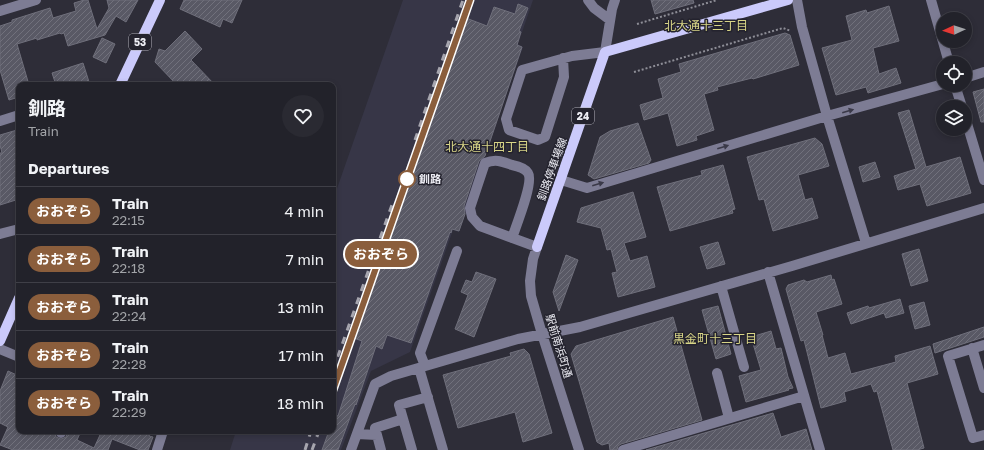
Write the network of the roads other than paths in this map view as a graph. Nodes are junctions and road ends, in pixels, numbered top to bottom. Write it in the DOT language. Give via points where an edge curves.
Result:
graph roads {
  1 [pos="36,0"];
  2 [pos="160,0"];
  3 [pos="588,0"];
  4 [pos="615,0"];
  5 [pos="788,0"];
  6 [pos="797,0"];
  7 [pos="931,0"];
  8 [pos="0,11"];
  9 [pos="610,20"];
  10 [pos="605,52"];
  11 [pos="947,56"];
  12 [pos="563,58"];
  13 [pos="984,72"];
  14 [pos="972,76"];
  15 [pos="121,82"];
  16 [pos="936,86"];
  17 [pos="16,116"];
  18 [pos="827,116"];
  19 [pos="0,121"];
  20 [pos="971,136"];
  21 [pos="561,180"];
  22 [pos="984,180"];
  23 [pos="984,208"];
  24 [pos="16,230"];
  25 [pos="0,234"];
  26 [pos="512,238"];
  27 [pos="866,243"];
  28 [pos="537,247"];
  29 [pos="458,252"];
  30 [pos="768,272"];
  31 [pos="721,286"];
  32 [pos="16,305"];
  33 [pos="542,334"];
  34 [pos="0,341"];
  35 [pos="984,344"];
  36 [pos="972,348"];
  37 [pos="0,349"];
  38 [pos="16,356"];
  39 [pos="422,367"];
  40 [pos="744,367"];
  41 [pos="717,373"];
  42 [pos="984,388"];
  43 [pos="804,396"];
  44 [pos="428,397"];
  45 [pos="729,418"];
  46 [pos="403,419"];
  47 [pos="162,434"];
  48 [pos="357,434"];
  49 [pos="377,435"];
  50 [pos="984,435"];
  51 [pos="157,450"];
  52 [pos="352,450"];
  53 [pos="381,450"];
  54 [pos="412,450"];
  55 [pos="443,450"];
  56 [pos="579,450"];
  57 [pos="623,450"];
  58 [pos="820,450"];
  1 -- 8 [label="street"];
  2 -- 15 [label="main road, 53"];
  3 -- 9 [label="street"];
  4 -- 9 [label="street"];
  5 -- 10 [label="main road"];
  6 -- 18 [label="street"];
  7 -- 11 [label="street"];
  9 -- 10 [label="street"];
  10 -- 12 [label="street"];
  10 -- 21 [label="main road, 釧路停車場線 / 24"];
  12 -- 12 [label="street" via="522,70 506,119 509,130 538,140 545,137 564,77"];
  13 -- 14 [label="street"];
  18 -- 16 [label="street, one-way"];
  17 -- 19 [label="street"];
  21 -- 18 [label="street, one-way" via="587,188"];
  18 -- 27 [label="street"];
  20 -- 22 [label="street"];
  21 -- 28 [label="main road, 釧路停車場線 / 24"];
  23 -- 27 [label="street"];
  24 -- 25 [label="street"];
  26 -- 26 [label="street" via="480,226 472,217 470,208 485,163 492,160 524,169 528,173 530,183"];
  26 -- 28 [label="street"];
  27 -- 30 [label="street"];
  28 -- 33 [label="street, 駅前南浜町通" via="530,281 531,296"];
  29 -- 39 [label="street" via="420,353"];
  30 -- 31 [label="street"];
  30 -- 43 [label="street"];
  31 -- 33 [label="street" via="572,329"];
  31 -- 40 [label="street"];
  32 -- 34 [label="main road"];
  33 -- 39 [label="street"];
  33 -- 56 [label="street, 駅前南浜町通"];
  35 -- 36 [label="street"];
  36 -- 42 [label="street"];
  36 -- 50 [label="street" via="948,356 973,438"];
  37 -- 38 [label="street"];
  39 -- 44 [label="street"];
  39 -- 48 [label="street" via="390,376 375,384"];
  41 -- 45 [label="street"];
  43 -- 45 [label="street"];
  43 -- 58 [label="street"];
  44 -- 46 [label="street" via="399,405"];
  44 -- 55 [label="street"];
  45 -- 57 [label="street"];
  46 -- 49 [label="street" via="375,428"];
  46 -- 54 [label="street"];
  47 -- 51 [label="street"];
  48 -- 49 [label="street"];
  48 -- 52 [label="street"];
  49 -- 53 [label="street"];
}
